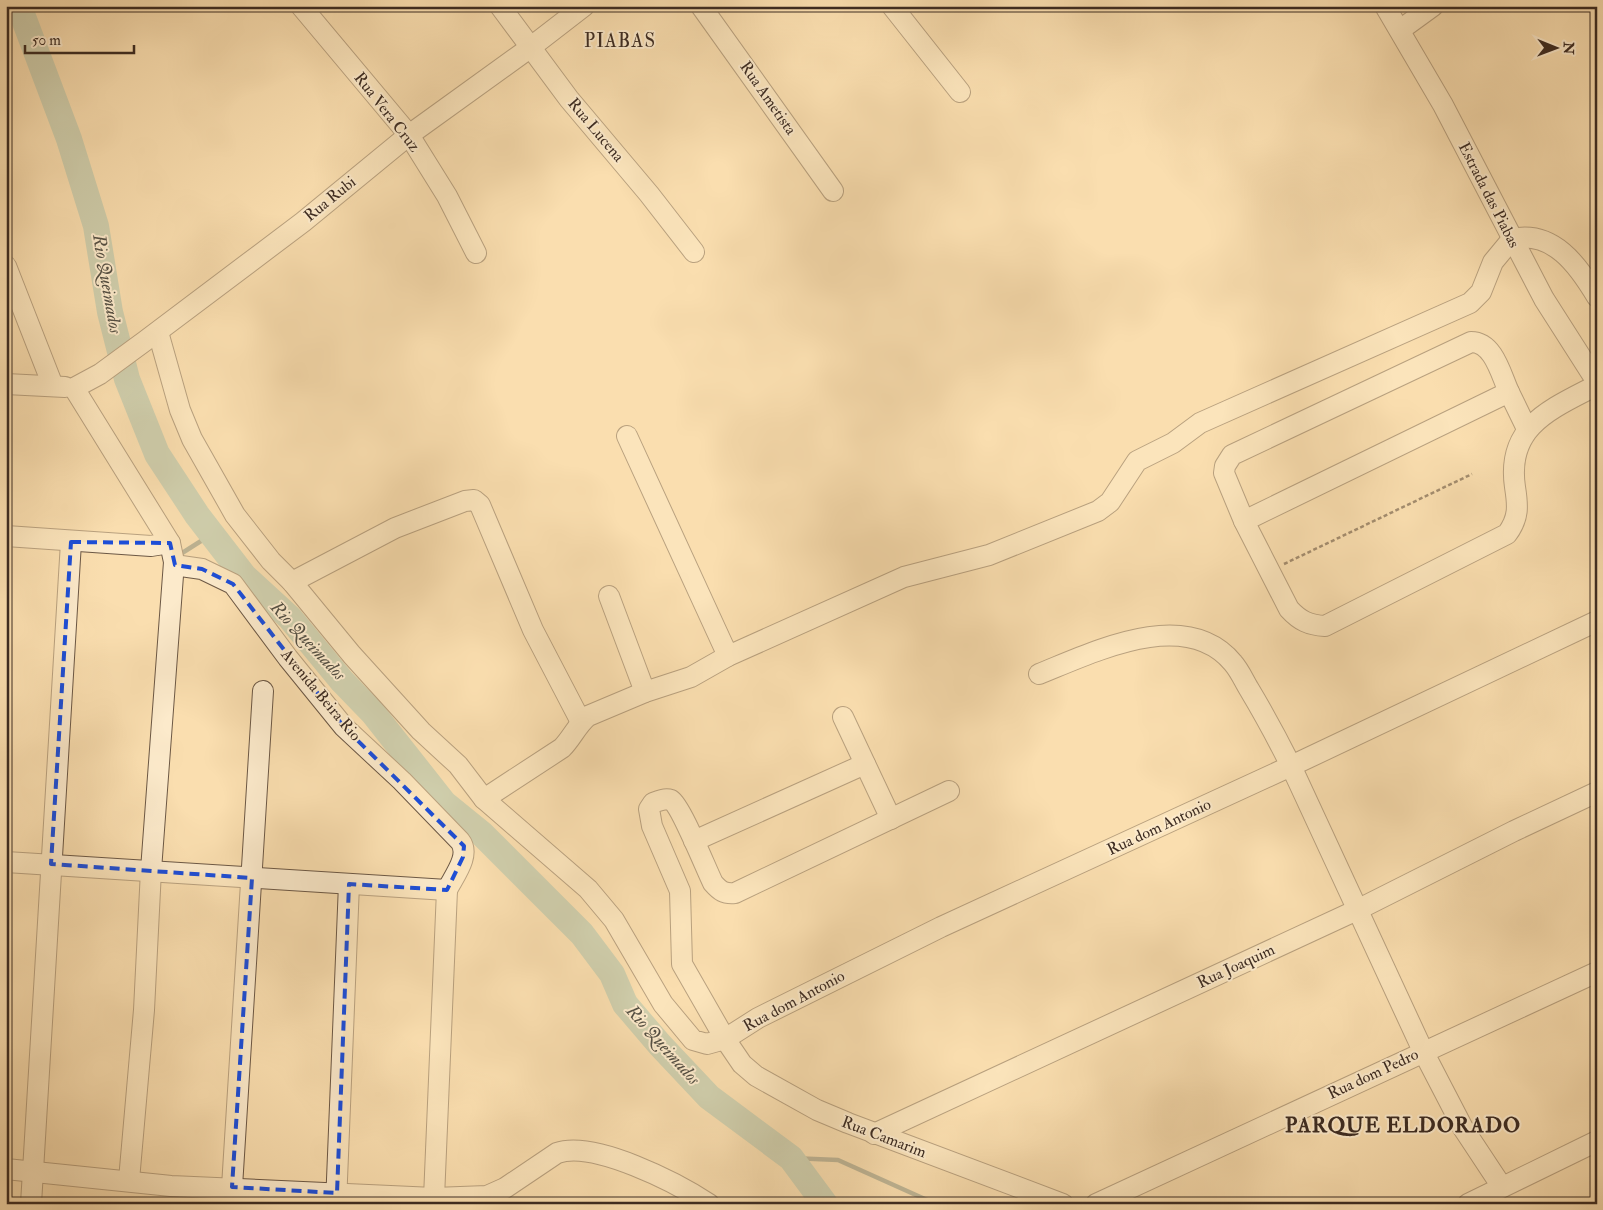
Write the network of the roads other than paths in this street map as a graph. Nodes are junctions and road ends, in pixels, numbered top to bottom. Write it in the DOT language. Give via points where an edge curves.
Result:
graph roads {
  1 [pos="301,6"];
  2 [pos="500,6"];
  3 [pos="584,6"];
  4 [pos="701,6"];
  5 [pos="892,6"];
  6 [pos="1385,6"];
  7 [pos="1433,6"];
  8 [pos="1400,30"];
  9 [pos="531,47"];
  10 [pos="960,92"];
  11 [pos="409,135"];
  12 [pos="833,191"];
  13 [pos="1512,238"];
  14 [pos="694,252"];
  15 [pos="476,253"];
  16 [pos="6,266"];
  17 [pos="1597,297"];
  18 [pos="151,336"];
  19 [pos="6,384"];
  20 [pos="1597,384"];
  21 [pos="53,386"];
  22 [pos="74,388"];
  23 [pos="1509,392"];
  24 [pos="1527,429"];
  25 [pos="626,436"];
  26 [pos="1244,521"];
  27 [pos="6,536"];
  28 [pos="71,547"];
  29 [pos="173,556"];
  30 [pos="292,582"];
  31 [pos="609,596"];
  32 [pos="1597,621"];
  33 [pos="728,656"];
  34 [pos="1039,674"];
  35 [pos="263,690"];
  36 [pos="645,692"];
  37 [pos="843,717"];
  38 [pos="581,722"];
  39 [pos="865,764"];
  40 [pos="1291,766"];
  41 [pos="949,791"];
  42 [pos="1597,792"];
  43 [pos="484,799"];
  44 [pos="891,820"];
  45 [pos="694,841"];
  46 [pos="6,862"];
  47 [pos="51,864"];
  48 [pos="151,870"];
  49 [pos="252,878"];
  50 [pos="349,884"];
  51 [pos="447,890"];
  52 [pos="1357,910"];
  53 [pos="1597,972"];
  54 [pos="725,1039"];
  55 [pos="1423,1051"];
  56 [pos="874,1134"];
  57 [pos="1597,1141"];
  58 [pos="6,1169"];
  59 [pos="33,1172"];
  60 [pos="130,1180"];
  61 [pos="232,1187"];
  62 [pos="1502,1188"];
  63 [pos="336,1199"];
  64 [pos="432,1201"];
  65 [pos="31,1204"];
  66 [pos="709,1204"];
  67 [pos="1063,1204"];
  68 [pos="1096,1204"];
  69 [pos="1468,1204"];
  1 -- 11 [label="street, Rua Vera Cruz"];
  2 -- 9 [label="street, Rua Lucena"];
  3 -- 9 [label="street, Rua Rubi"];
  4 -- 12 [label="street, Rua Ametista"];
  5 -- 10 [label="street"];
  6 -- 8 [label="street, Estrada das Piabas"];
  7 -- 8 [label="street"];
  8 -- 13 [label="street, Estrada das Piabas"];
  9 -- 11 [label="street, Rua Rubi"];
  9 -- 14 [label="street, Rua Lucena" via="569,99"];
  11 -- 15 [label="street, Rua Vera Cruz" via="447,196"];
  11 -- 18 [label="street, Rua Rubi" via="303,222"];
  13 -- 17 [label="street" via="1524,236 1549,241 1579,267"];
  13 -- 20 [label="street, Estrada das Piabas" via="1544,298"];
  13 -- 33 [label="street" via="1493,262 1480,292 1470,303 1200,423 1173,443 1137,461 1110,502 1098,511 990,555 904,577"];
  16 -- 21 [label="street"];
  18 -- 22 [label="street, Rua Rubi" via="100,374"];
  18 -- 30 [label="street" via="205,464 235,515"];
  19 -- 21 [label="street"];
  20 -- 24 [label="street" via="1539,418"];
  21 -- 22 [label="street"];
  22 -- 29 [label="street"];
  23 -- 24 [label="street"];
  23 -- 26 [label="street"];
  23 -- 26 [label="street" via="1491,353 1481,344 1472,342 1232,455 1224,473"];
  24 -- 26 [label="street" via="1514,458 1518,516 1507,534 1325,626 1310,625 1289,609"];
  25 -- 33 [label="street"];
  27 -- 28 [label="street"];
  28 -- 29 [label="street" via="151,546"];
  28 -- 47 [label="street"];
  29 -- 48 [label="street"];
  29 -- 51 [label="street, Avenida Beira Rio" via="233,584 344,727 460,841 464,846 463,857"];
  30 -- 38 [label="street" via="395,528 465,500 474,500 480,505 533,630"];
  30 -- 43 [label="street" via="352,655 458,765"];
  31 -- 36 [label="street"];
  32 -- 40 [label="street, Rua dom Antonio"];
  33 -- 36 [label="street" via="691,677"];
  34 -- 40 [label="street" via="1110,646 1142,639 1180,634 1207,642 1233,663"];
  35 -- 49 [label="street"];
  36 -- 38 [label="street"];
  37 -- 39 [label="street"];
  38 -- 43 [label="street" via="571,740 562,748"];
  39 -- 44 [label="street"];
  39 -- 45 [label="street"];
  40 -- 52 [label="street"];
  40 -- 54 [label="street, Rua dom Antonio" via="916,940 758,1018"];
  41 -- 44 [label="street"];
  42 -- 52 [label="street, Rua Joaquim"];
  43 -- 54 [label="street" via="588,889 614,920 663,1004 694,1040 707,1044"];
  44 -- 45 [label="street" via="735,893 720,892 712,883"];
  45 -- 54 [label="street, Rua Camarim" via="673,802 669,799 652,803 649,809 652,826 680,891 682,964"];
  46 -- 47 [label="street"];
  47 -- 48 [label="street"];
  47 -- 59 [label="street"];
  48 -- 49 [label="street"];
  48 -- 60 [label="street"];
  49 -- 50 [label="street"];
  49 -- 61 [label="street"];
  50 -- 51 [label="street"];
  50 -- 63 [label="street"];
  51 -- 64 [label="street"];
  52 -- 55 [label="street"];
  52 -- 56 [label="street, Rua Joaquim"];
  53 -- 55 [label="street, Rua dom Pedro"];
  54 -- 56 [label="street, Rua Camarim" via="742,1064 768,1084 817,1110"];
  55 -- 62 [label="street" via="1463,1128"];
  55 -- 68 [label="street, Rua dom Pedro"];
  56 -- 67 [label="street, Rua Camarim"];
  57 -- 62 [label="street"];
  58 -- 59 [label="street"];
  59 -- 60 [label="street"];
  59 -- 65 [label="street"];
  60 -- 61 [label="street" via="171,1186"];
  61 -- 63 [label="street"];
  62 -- 69 [label="street"];
  63 -- 64 [label="street"];
  64 -- 66 [label="street" via="487,1196 505,1188 557,1153 578,1150 630,1164 686,1189"];
}
